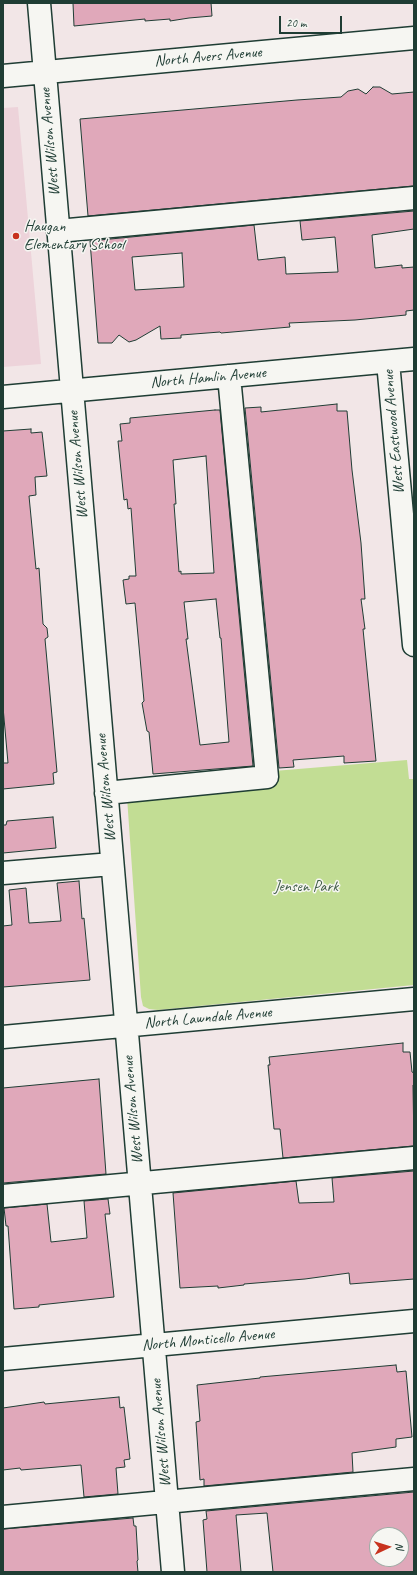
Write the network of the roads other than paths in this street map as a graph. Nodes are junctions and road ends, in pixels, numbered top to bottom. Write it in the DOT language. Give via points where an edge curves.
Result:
graph roads {
  1 [pos="39,3"];
  2 [pos="414,38"];
  3 [pos="44,72"];
  4 [pos="3,76"];
  5 [pos="414,198"];
  6 [pos="58,231"];
  7 [pos="414,359"];
  8 [pos="388,362"];
  9 [pos="229,376"];
  10 [pos="72,391"];
  11 [pos="3,397"];
  12 [pos="414,645"];
  13 [pos="106,793"];
  14 [pos="112,864"];
  15 [pos="3,873"];
  16 [pos="414,999"];
  17 [pos="126,1026"];
  18 [pos="3,1037"];
  19 [pos="414,1158"];
  20 [pos="139,1184"];
  21 [pos="3,1196"];
  22 [pos="414,1321"];
  23 [pos="153,1345"];
  24 [pos="3,1359"];
  25 [pos="414,1479"];
  26 [pos="166,1502"];
  27 [pos="3,1517"];
  28 [pos="173,1572"];
  1 -- 3 [label="street, West Wilson Avenue"];
  2 -- 3 [label="street, North Avers Avenue"];
  3 -- 4 [label="street, North Avers Avenue"];
  3 -- 6 [label="street, West Wilson Avenue"];
  5 -- 6 [label="street"];
  6 -- 10 [label="street, West Wilson Avenue"];
  7 -- 8 [label="street, North Hamlin Avenue"];
  8 -- 9 [label="street, North Hamlin Avenue"];
  8 -- 12 [label="street, West Eastwood Avenue"];
  9 -- 10 [label="street, North Hamlin Avenue"];
  9 -- 13 [label="street" via="267,777"];
  10 -- 11 [label="street, North Hamlin Avenue"];
  10 -- 13 [label="street, West Wilson Avenue"];
  13 -- 14 [label="street, West Wilson Avenue"];
  14 -- 15 [label="street"];
  14 -- 17 [label="street, West Wilson Avenue"];
  16 -- 17 [label="street, North Lawndale Avenue"];
  17 -- 18 [label="street, North Lawndale Avenue"];
  17 -- 20 [label="street, West Wilson Avenue"];
  19 -- 20 [label="street"];
  20 -- 21 [label="street"];
  20 -- 23 [label="street, West Wilson Avenue"];
  22 -- 23 [label="street, North Monticello Avenue"];
  23 -- 24 [label="street, North Monticello Avenue"];
  23 -- 26 [label="street, West Wilson Avenue"];
  25 -- 26 [label="street"];
  26 -- 27 [label="street"];
  26 -- 28 [label="street, West Wilson Avenue"];
}
